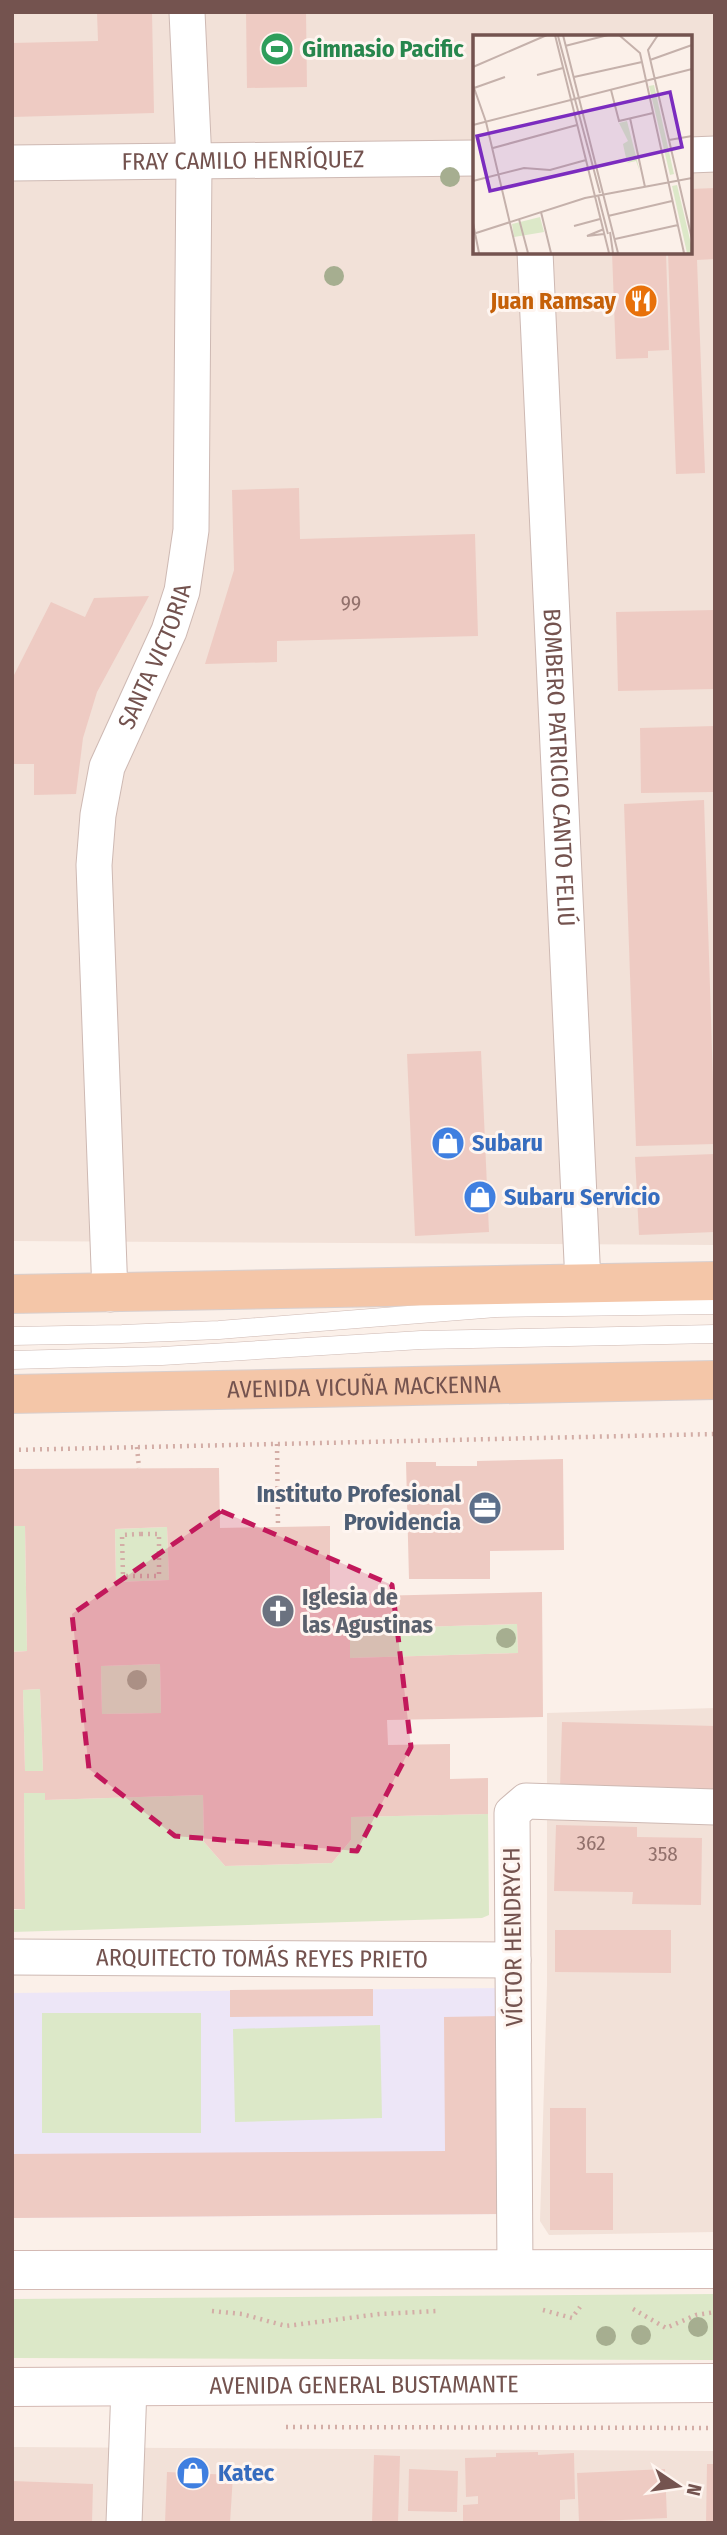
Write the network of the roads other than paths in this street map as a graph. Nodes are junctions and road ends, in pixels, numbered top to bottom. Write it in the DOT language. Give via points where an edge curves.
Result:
graph roads {
  1 [pos="187,12"];
  2 [pos="715,154"];
  3 [pos="692,155"];
  4 [pos="473,158"];
  5 [pos="194,162"];
  6 [pos="12,163"];
  7 [pos="535,254"];
  8 [pos="715,1281"];
  9 [pos="583,1283"];
  10 [pos="12,1294"];
  11 [pos="110,1294"];
  12 [pos="715,1305"];
  13 [pos="715,1334"];
  14 [pos="12,1336"];
  15 [pos="12,1360"];
  16 [pos="715,1380"];
  17 [pos="12,1394"];
  18 [pos="715,1807"];
  19 [pos="12,1957"];
  20 [pos="513,1960"];
  21 [pos="514,2269"];
  22 [pos="715,2269"];
  23 [pos="12,2270"];
  24 [pos="715,2384"];
  25 [pos="12,2387"];
  26 [pos="129,2387"];
  27 [pos="124,2523"];
  1 -- 5 [label="street, SANTA VICTORIA"];
  2 -- 3 [label="street"];
  4 -- 5 [label="street, FRAY CAMILO HENRÍQUEZ"];
  5 -- 6 [label="street, FRAY CAMILO HENRÍQUEZ"];
  5 -- 11 [label="street, SANTA VICTORIA" via="192,498 187,559 169,631 107,767 94,865"];
  7 -- 9 [label="street, BOMBERO PATRICIO CANTO FELIÚ"];
  8 -- 9 [label="main road"];
  9 -- 11 [label="main road"];
  10 -- 11 [label="main road"];
  12 -- 14 [label="lane" via="496,1308 219,1330"];
  13 -- 15 [label="lane" via="421,1340"];
  16 -- 17 [label="main road, AVENIDA VICUÑA MACKENNA"];
  18 -- 20 [label="street, VÍCTOR HENDRYCH" via="526,1801 512,1813"];
  19 -- 20 [label="street, ARQUITECTO TOMÁS REYES PRIETO"];
  20 -- 21 [label="street, VÍCTOR HENDRYCH"];
  21 -- 22 [label="main road"];
  21 -- 23 [label="main road"];
  24 -- 26 [label="main road, AVENIDA GENERAL BUSTAMANTE"];
  25 -- 26 [label="main road, AVENIDA GENERAL BUSTAMANTE"];
  26 -- 27 [label="street"];
}
